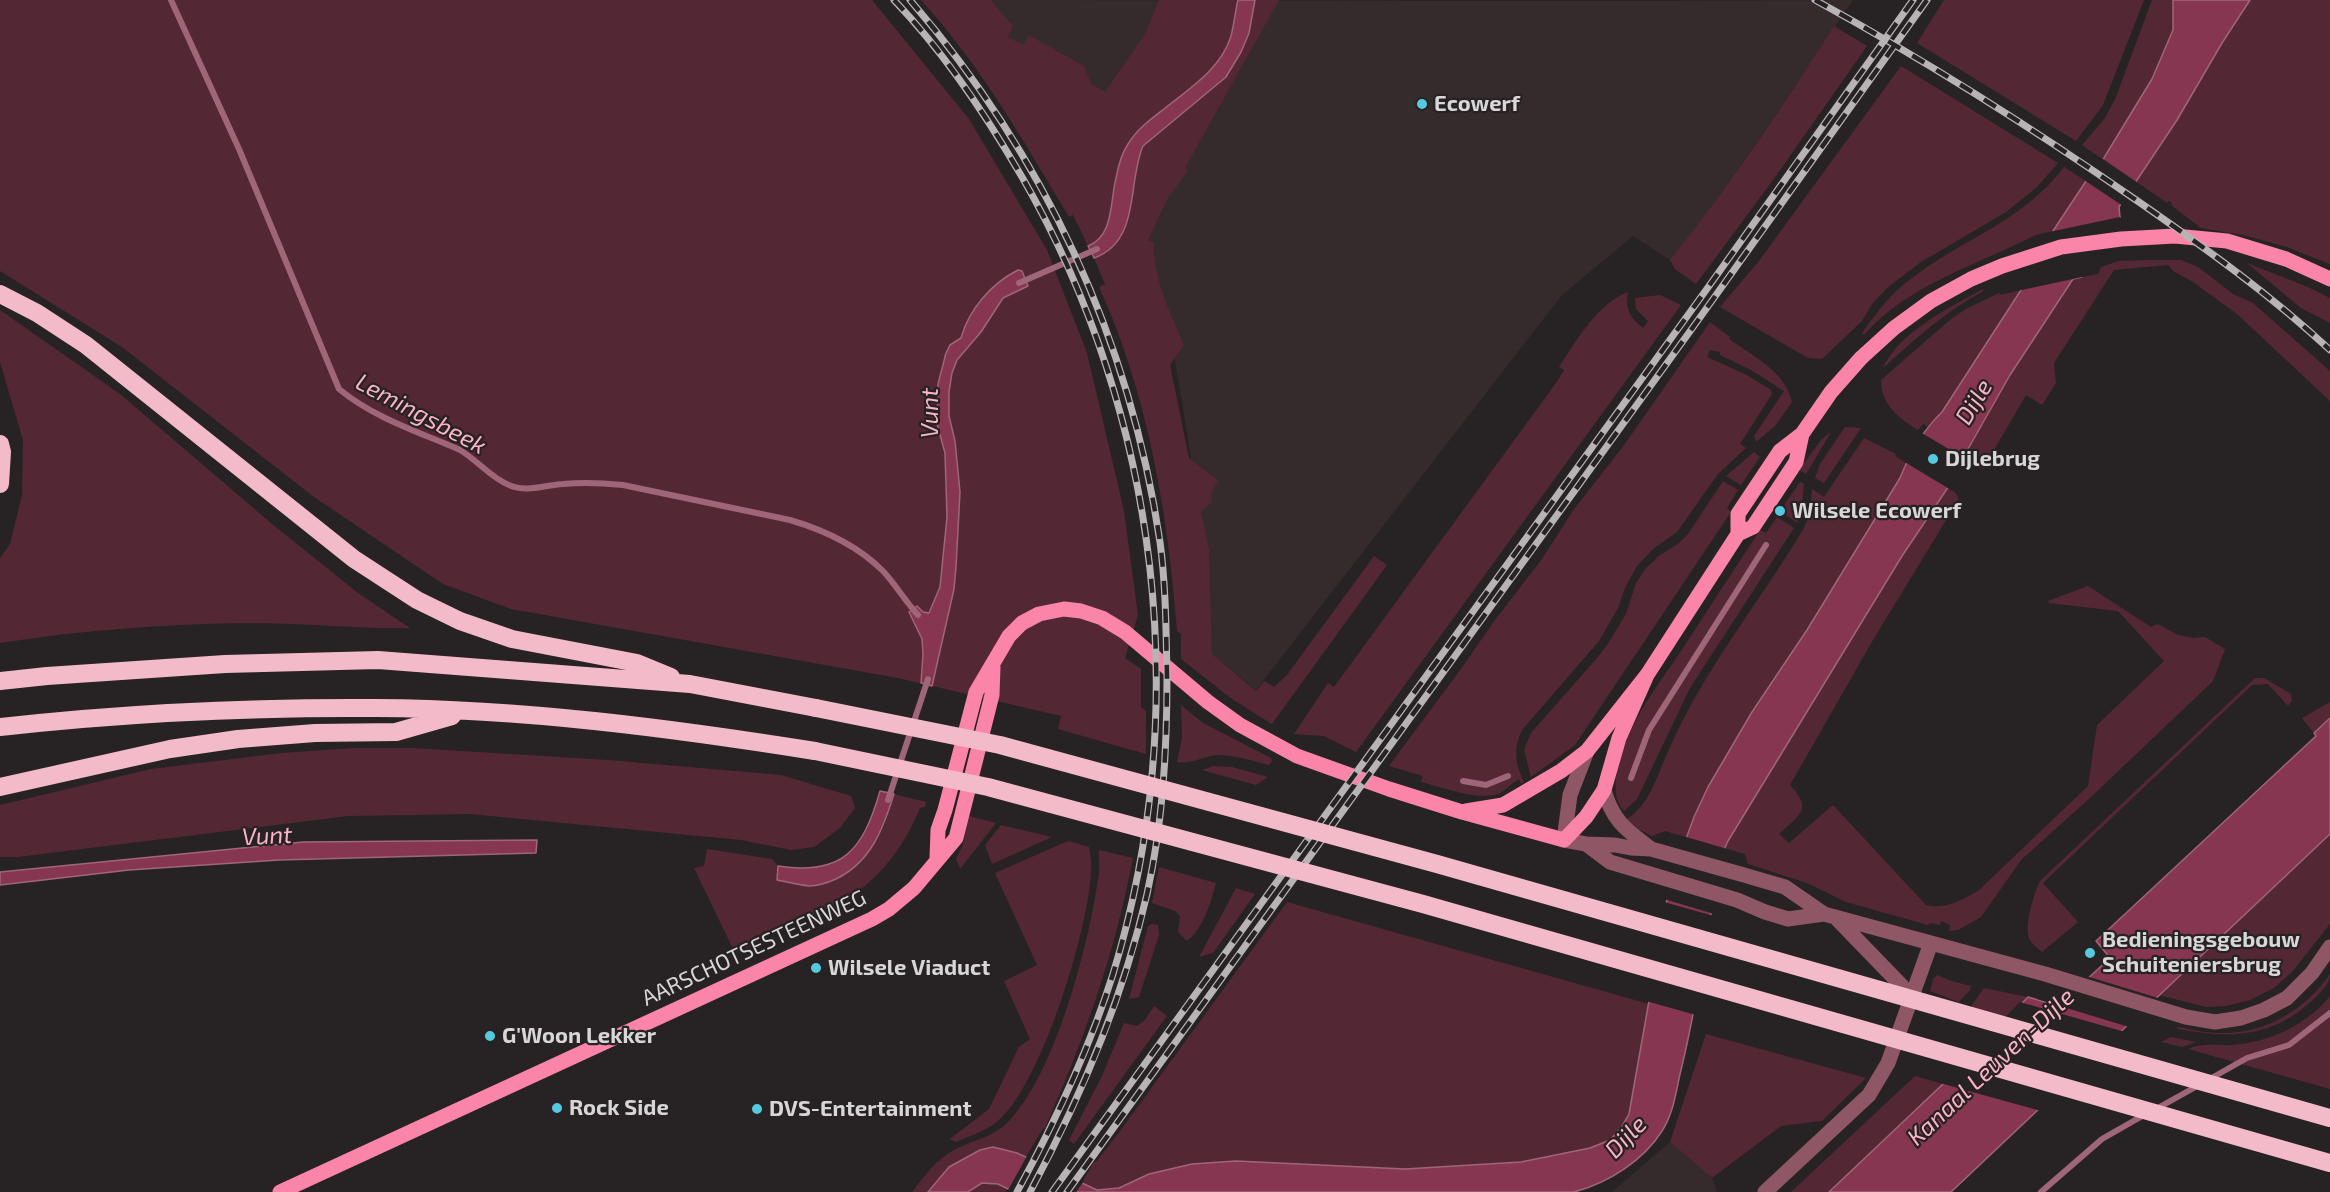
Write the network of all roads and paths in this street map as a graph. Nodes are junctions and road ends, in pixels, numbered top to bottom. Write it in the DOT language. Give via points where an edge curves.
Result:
graph roads {
  1 [pos="2330,279"];
  2 [pos="0,294"];
  3 [pos="0,444"];
  4 [pos="0,484"];
  5 [pos="1647,675"];
  6 [pos="0,681"];
  7 [pos="690,684"];
  8 [pos="468,711"];
  9 [pos="0,727"];
  10 [pos="1587,751"];
  11 [pos="0,788"];
  12 [pos="1604,790"];
  13 [pos="1462,812"];
  14 [pos="1564,840"];
  15 [pos="1586,844"];
  16 [pos="1651,849"];
  17 [pos="1830,916"];
  18 [pos="1931,944"];
  19 [pos="2330,947"];
  20 [pos="1910,1005"];
  21 [pos="2330,1118"];
  22 [pos="2330,1164"];
  23 [pos="280,1192"];
  24 [pos="1765,1192"];
  1 -- 5 [label="main road" via="2286,259 2227,241 2175,236 2121,239 2061,247 2002,266 1931,302 1861,358 1802,434 1780,451 1738,514 1738,534"];
  2 -- 7 [label="highway" via="86,345 354,559 417,600 460,621 512,639 637,663"];
  3 -- 4 [label="highway"];
  5 -- 10 [label="main road"];
  5 -- 12 [label="main road" via="1619,738"];
  6 -- 7 [label="highway" via="225,664 378,660"];
  7 -- 21 [label="highway, bridge" via="1000,745 1448,867"];
  8 -- 9 [label="highway" via="236,709"];
  8 -- 11 [label="highway" via="396,732 315,733 170,749"];
  8 -- 22 [label="highway, bridge" via="687,731 815,751 988,787 1400,898"];
  10 -- 13 [label="main road" via="1503,805"];
  10 -- 14 [label="street" via="1570,795"];
  12 -- 14 [label="main road"];
  12 -- 16 [label="street" via="1616,821"];
  13 -- 14 [label="main road, AARSCHOTSESTEENWEG"];
  13 -- 23 [label="main road, AARSCHOTSESTEENWEG" via="1297,756 1240,725 1125,632 1102,618 1064,609 1039,614 1022,622 1010,636 976,692 938,830 937,858 914,888 889,909"];
  14 -- 15 [label="street"];
  15 -- 16 [label="street"];
  15 -- 17 [label="street" via="1610,862 1788,919"];
  16 -- 17 [label="street" via="1785,887"];
  17 -- 18 [label="street"];
  17 -- 20 [label="street" via="1902,986"];
  18 -- 19 [label="street" via="2215,1022 2241,1018 2287,998"];
  18 -- 20 [label="street"];
  20 -- 24 [label="street" via="1888,1063 1869,1095"];
}
